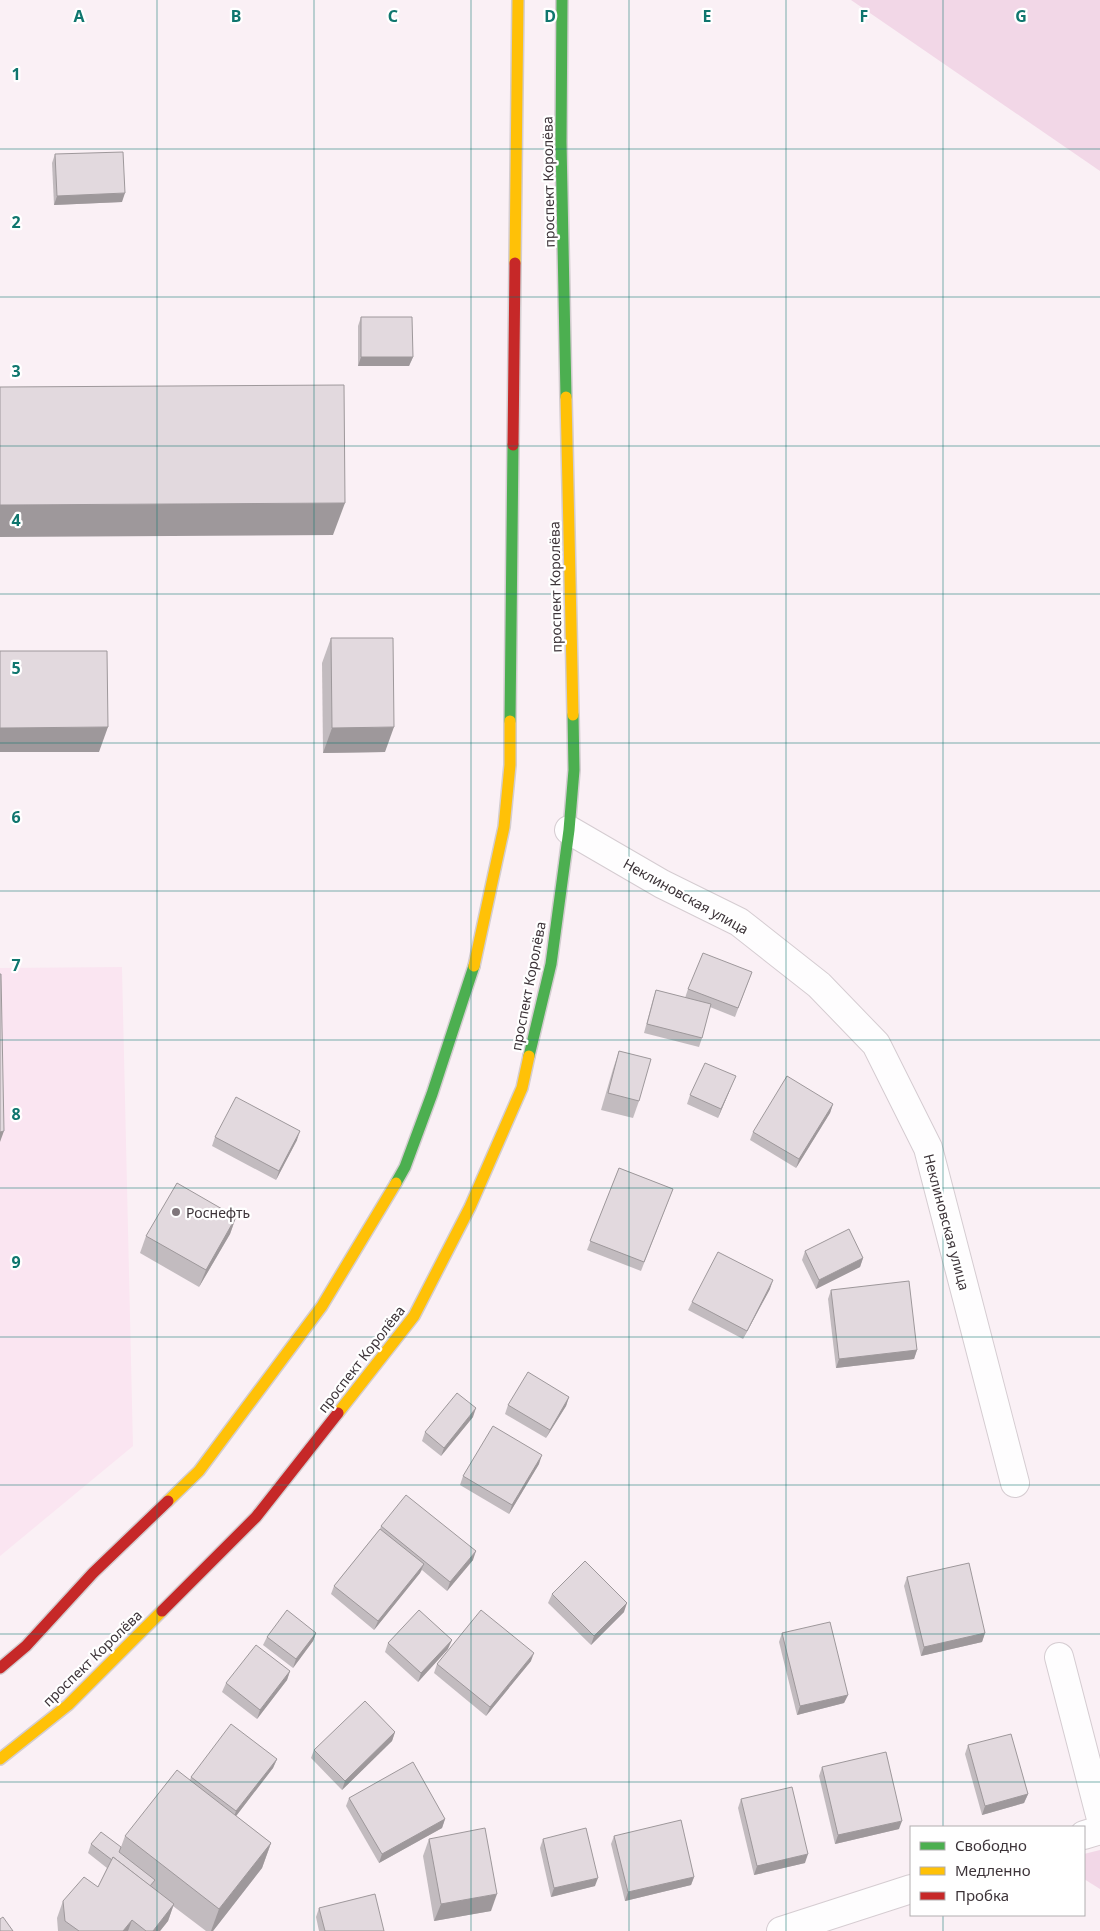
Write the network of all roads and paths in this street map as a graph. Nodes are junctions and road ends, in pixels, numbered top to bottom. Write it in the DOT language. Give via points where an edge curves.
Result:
graph roads {
  1 [pos="518,0"];
  2 [pos="562,0"];
  3 [pos="569,830"];
  4 [pos="1015,1483"];
  5 [pos="1059,1657"];
  6 [pos="0,1668"];
  7 [pos="0,1759"];
  8 [pos="1100,1815"];
  9 [pos="1100,1830"];
  10 [pos="1085,1835"];
  11 [pos="910,1889"];
  12 [pos="781,1931"];
  1 -- 6 [label="main road" via="510,765 504,827 476,958 405,1167 322,1306 199,1471 93,1574 26,1646"];
  2 -- 3 [label="main road, проспект Королёва" via="574,770"];
  3 -- 4 [label="street, Неклиновская улица" via="662,884 739,922 819,985 876,1044 928,1148"];
  3 -- 7 [label="main road, проспект Королёва" via="551,964 522,1088 470,1208 414,1316 256,1517 68,1705"];
  5 -- 8 [label="street"];
  9 -- 10 [label="street"];
  11 -- 12 [label="street"];
}
